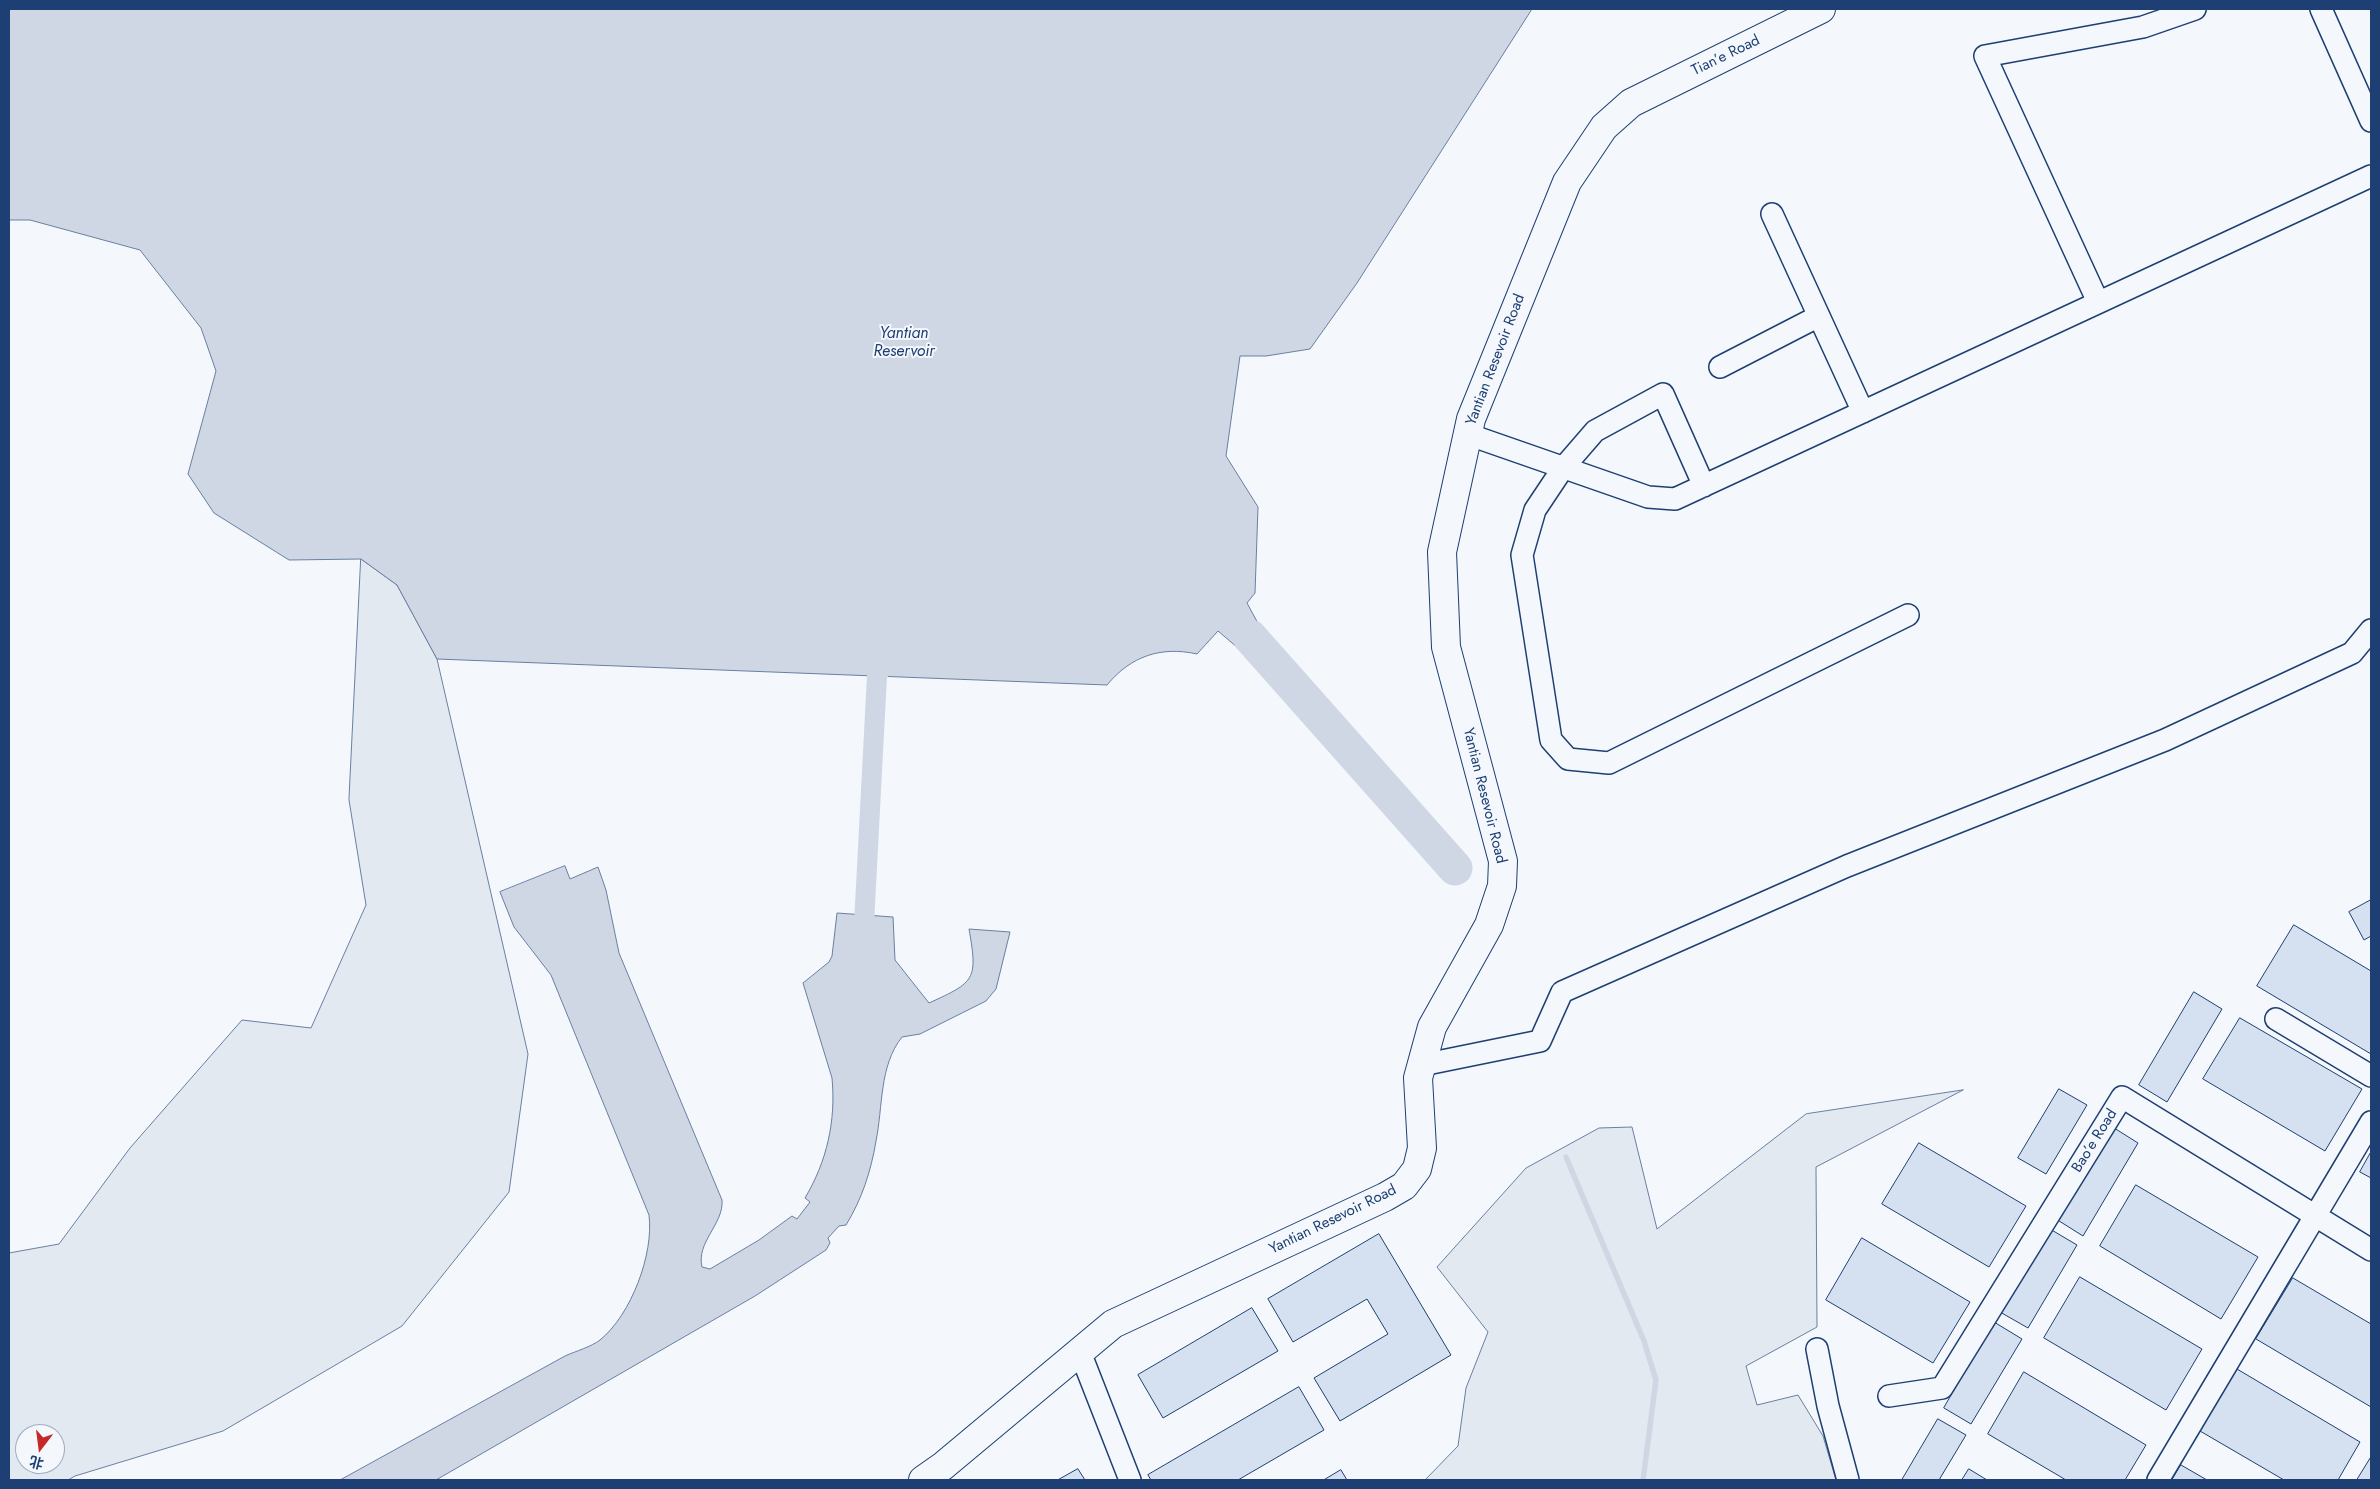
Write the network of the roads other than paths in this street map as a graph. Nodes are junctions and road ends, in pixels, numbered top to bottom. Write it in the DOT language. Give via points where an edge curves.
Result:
graph roads {
  1 [pos="1821,9"];
  2 [pos="2195,9"];
  3 [pos="2321,9"];
  4 [pos="1631,103"];
  5 [pos="2371,121"];
  6 [pos="2371,176"];
  7 [pos="1772,214"];
  8 [pos="2098,302"];
  9 [pos="1819,316"];
  10 [pos="1720,367"];
  11 [pos="1863,412"];
  12 [pos="1467,434"];
  13 [pos="1563,468"];
  14 [pos="1704,486"];
  15 [pos="1908,615"];
  16 [pos="2371,630"];
  17 [pos="2276,1019"];
  18 [pos="1422,1065"];
  19 [pos="2371,1076"];
  20 [pos="2371,1122"];
  21 [pos="2315,1216"];
  22 [pos="2371,1250"];
  23 [pos="1817,1349"];
  24 [pos="1080,1352"];
  25 [pos="1889,1396"];
  26 [pos="923,1480"];
  27 [pos="1130,1480"];
  28 [pos="1848,1480"];
  29 [pos="2158,1480"];
  1 -- 4 [label="main road, Tian’e Road"];
  2 -- 8 [label="lane" via="2143,27 1985,56"];
  3 -- 5 [label="lane"];
  4 -- 12 [label="main road, Yantian Resevoir Road" via="1604,127 1567,182"];
  6 -- 8 [label="lane"];
  7 -- 9 [label="lane"];
  8 -- 11 [label="lane"];
  9 -- 10 [label="lane"];
  9 -- 11 [label="lane"];
  11 -- 14 [label="lane"];
  12 -- 13 [label="lane"];
  12 -- 18 [label="main road, Yantian Resevoir Road" via="1442,552 1446,647 1503,861 1502,886 1489,925 1432,1027"];
  13 -- 14 [label="lane" via="1648,498 1675,499"];
  13 -- 14 [label="lane" via="1595,431 1663,394"];
  13 -- 15 [label="lane" via="1536,510 1522,554 1551,740 1568,759 1608,763"];
  16 -- 18 [label="lane" via="2352,653 2165,740 1847,866 1562,992 1540,1041"];
  17 -- 19 [label="lane"];
  18 -- 24 [label="main road, Yantian Resevoir Road" via="1418,1078 1422,1148 1417,1169 1404,1186 1113,1324"];
  20 -- 21 [label="lane"];
  21 -- 22 [label="lane, Bao’e Road"];
  21 -- 25 [label="lane, Bao’e Road" via="2122,1097 1942,1388"];
  21 -- 29 [label="lane"];
  23 -- 28 [label="lane"];
  24 -- 26 [label="main road, Yantian Resevoir Road"];
  24 -- 27 [label="lane"];
}
